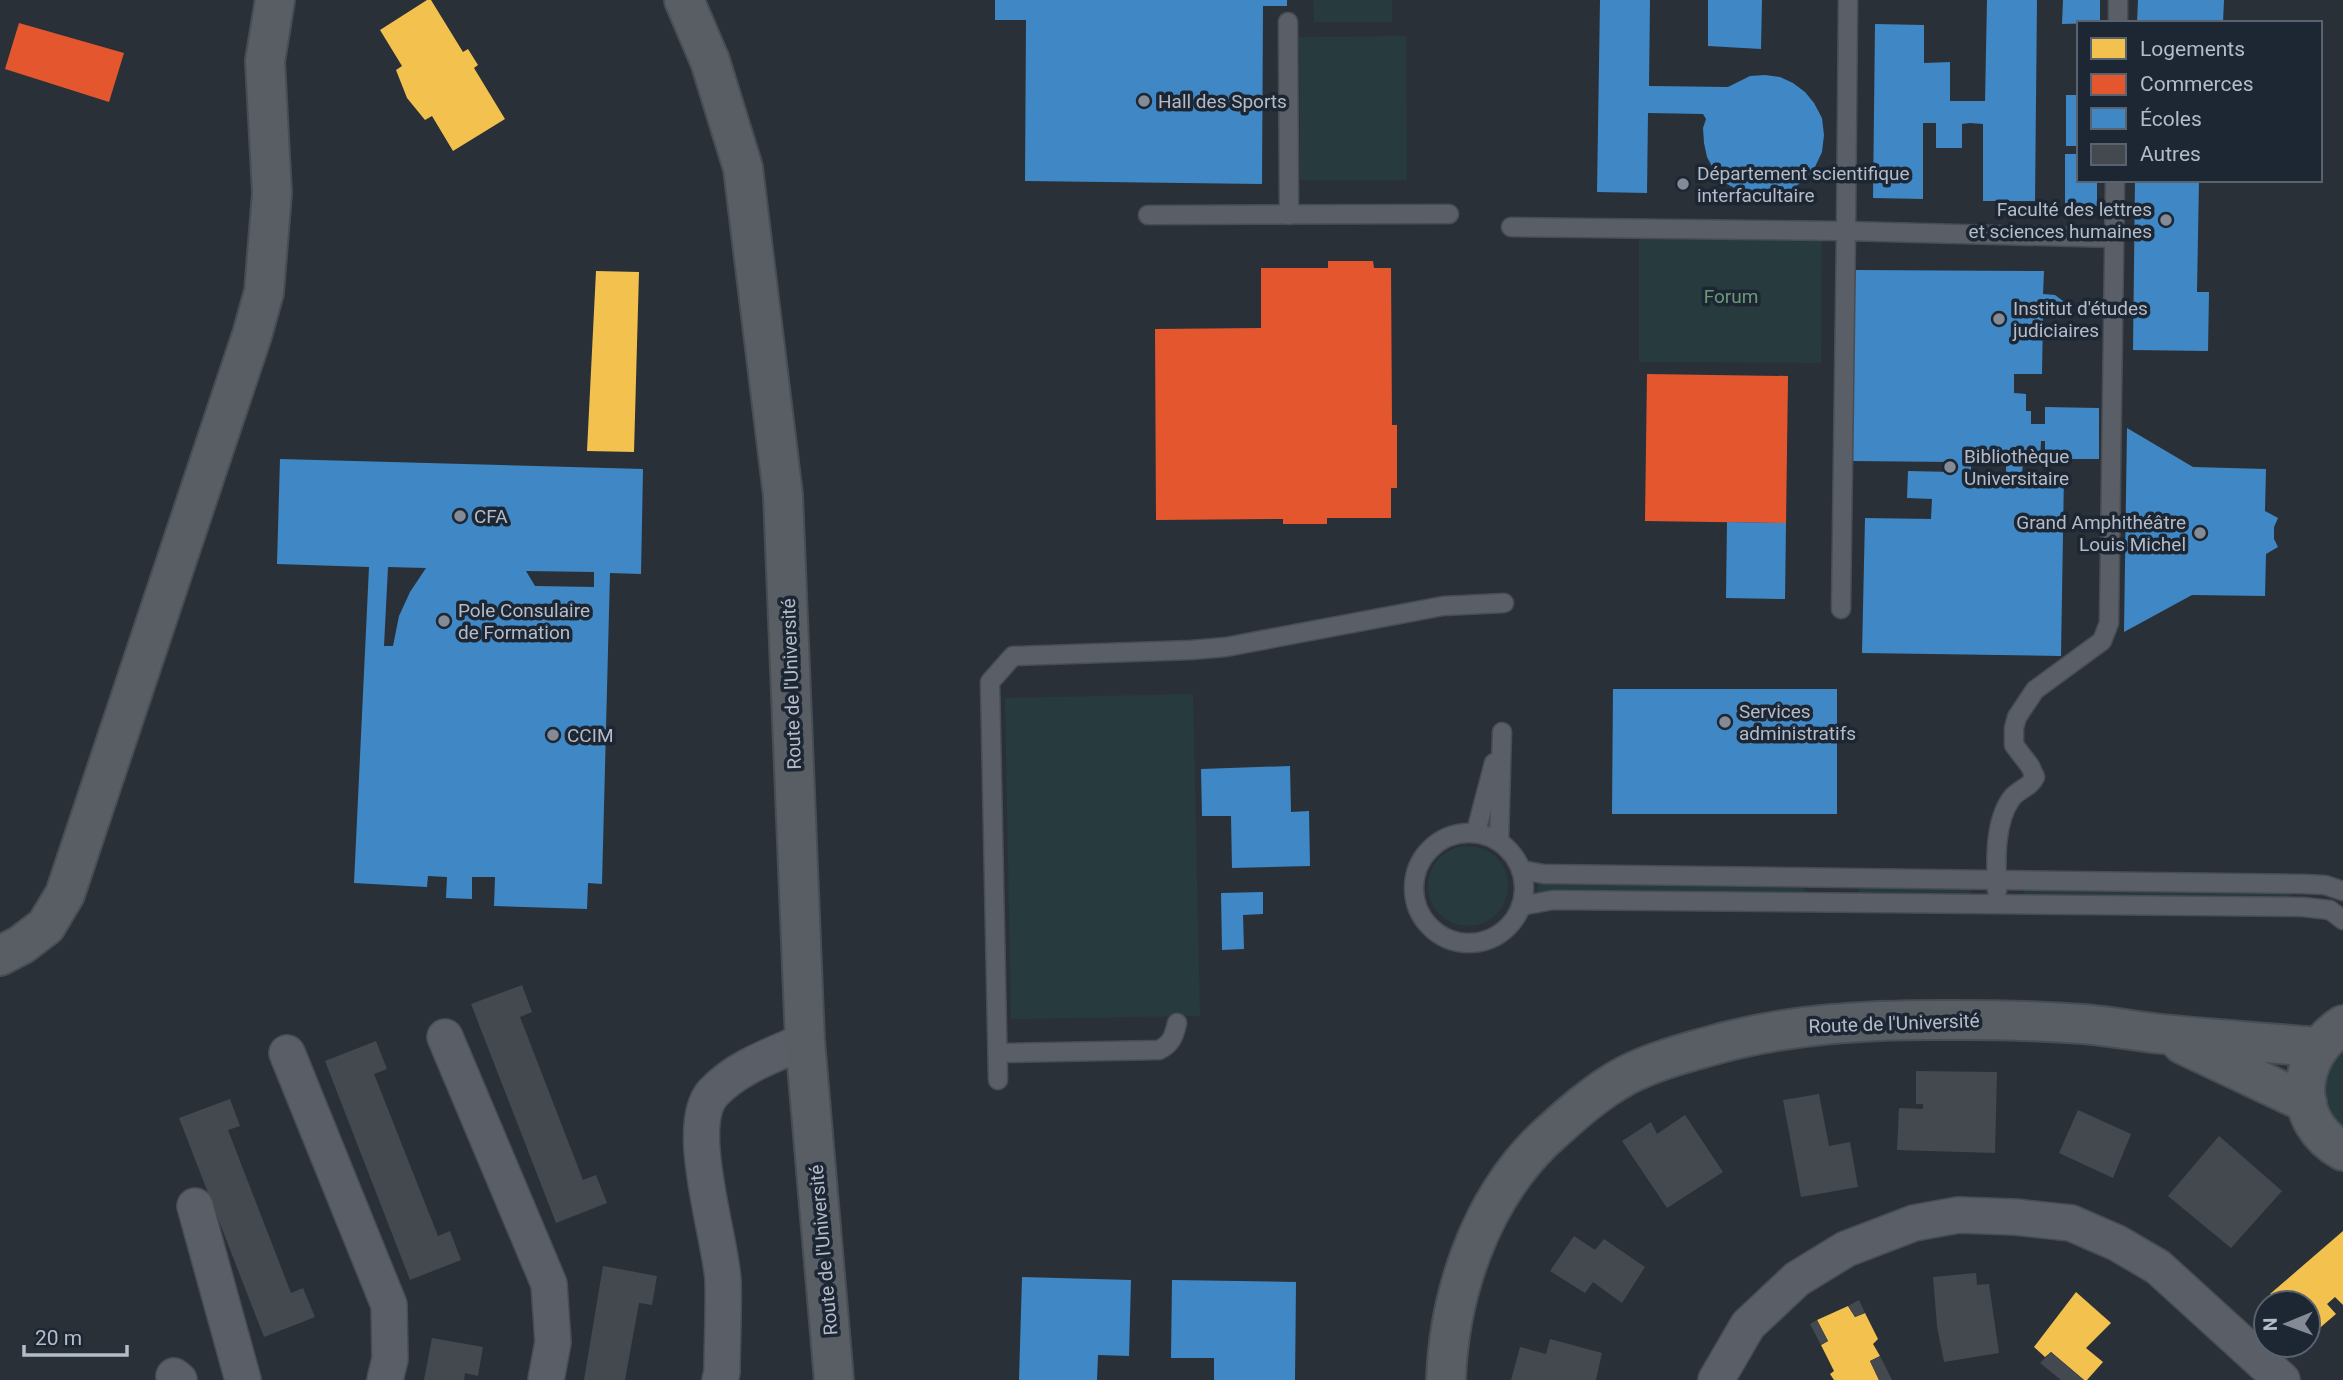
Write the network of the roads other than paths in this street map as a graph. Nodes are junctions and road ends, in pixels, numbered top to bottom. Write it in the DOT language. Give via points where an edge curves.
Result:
graph roads {
  1 [pos="275,0"];
  2 [pos="684,0"];
  3 [pos="1848,0"];
  4 [pos="2118,0"];
  5 [pos="2118,21"];
  6 [pos="1288,22"];
  7 [pos="2115,182"];
  8 [pos="1449,214"];
  9 [pos="1148,215"];
  10 [pos="1289,215"];
  11 [pos="1511,227"];
  12 [pos="1846,231"];
  13 [pos="2114,238"];
  14 [pos="1504,603"];
  15 [pos="1841,609"];
  16 [pos="1476,832"];
  17 [pos="1499,842"];
  18 [pos="1521,870"];
  19 [pos="1997,880"];
  20 [pos="2343,891"];
  21 [pos="1997,904"];
  22 [pos="1521,906"];
  23 [pos="2343,920"];
  24 [pos="0,956"];
  25 [pos="1177,1023"];
  26 [pos="2161,1034"];
  27 [pos="2330,1036"];
  28 [pos="445,1037"];
  29 [pos="805,1041"];
  30 [pos="287,1053"];
  31 [pos="998,1053"];
  32 [pos="998,1080"];
  33 [pos="2307,1102"];
  34 [pos="2343,1151"];
  35 [pos="195,1206"];
  36 [pos="243,1380"];
  37 [pos="385,1380"];
  38 [pos="545,1380"];
  39 [pos="720,1380"];
  40 [pos="834,1380"];
  41 [pos="1446,1380"];
  42 [pos="1716,1380"];
  43 [pos="2282,1380"];
  1 -- 24 [label="main road" via="265,61 272,193 264,292 252,335 65,894 46,926"];
  2 -- 29 [label="main road, Route de l'Université" via="710,61 743,168 783,495"];
  3 -- 12 [label="lane"];
  4 -- 5 [label="lane"];
  6 -- 10 [label="lane"];
  7 -- 13 [label="lane"];
  8 -- 10 [label="lane"];
  9 -- 10 [label="lane"];
  11 -- 12 [label="lane"];
  12 -- 13 [label="lane"];
  12 -- 15 [label="lane"];
  13 -- 19 [label="lane" via="2109,623 2102,641 2035,690 2017,717 2014,745 2035,777 2011,799 2002,815"];
  14 -- 31 [label="lane" via="1443,606 1226,647 1013,656 990,682"];
  16 -- 17 [label="lane"];
  16 -- 17 [label="lane" via="1502,732"];
  16 -- 22 [label="lane" via="1441,840 1417,868 1414,887 1424,920 1450,940 1479,943 1505,930"];
  17 -- 18 [label="lane" via="1509,849"];
  18 -- 19 [label="lane" via="1560,875"];
  18 -- 22 [label="lane"];
  19 -- 20 [label="lane" via="2303,884"];
  19 -- 21 [label="lane"];
  21 -- 22 [label="lane" via="1553,900"];
  21 -- 23 [label="lane" via="2315,908 2330,910"];
  25 -- 31 [label="lane" via="1168,1045 1159,1051"];
  26 -- 27 [label="main road, Route de l'Université"];
  26 -- 33 [label="main road, Route de l'Université"];
  26 -- 41 [label="main road, Route de l'Université" via="2031,1021 1831,1023 1731,1039 1627,1075 1562,1122 1522,1161 1497,1199 1462,1280 1447,1343"];
  27 -- 33 [label="main road, Route de l'Université" via="2309,1065"];
  28 -- 38 [label="street" via="549,1284 554,1342"];
  29 -- 39 [label="street" via="746,1067 711,1095 704,1116 701,1148 723,1279"];
  29 -- 40 [label="main road, Route de l'Université"];
  30 -- 37 [label="street" via="389,1305 390,1359"];
  31 -- 32 [label="lane"];
  33 -- 34 [label="main road, Route de l'Université" via="2322,1134"];
  35 -- 36 [label="street"];
  42 -- 43 [label="street" via="1748,1325 1797,1279 1846,1249 1914,1223 1958,1215 2071,1223 2117,1243 2158,1267"];
}
